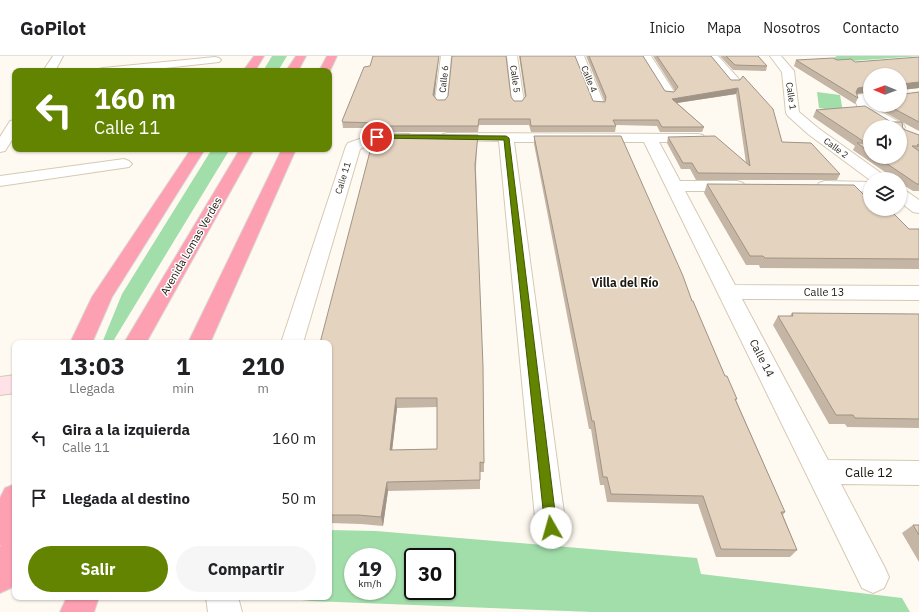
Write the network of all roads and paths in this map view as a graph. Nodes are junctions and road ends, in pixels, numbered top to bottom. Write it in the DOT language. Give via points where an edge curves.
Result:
graph roads {
  1 [pos="58,56"];
  2 [pos="259,56"];
  3 [pos="301,56"];
  4 [pos="332,56"];
  5 [pos="446,56"];
  6 [pos="512,56"];
  7 [pos="579,56"];
  8 [pos="646,56"];
  9 [pos="712,56"];
  10 [pos="775,56"];
  11 [pos="215,60"];
  12 [pos="50,68"];
  13 [pos="134,68"];
  14 [pos="251,68"];
  15 [pos="294,68"];
  16 [pos="326,68"];
  17 [pos="734,81"];
  18 [pos="669,93"];
  19 [pos="441,101"];
  20 [pos="518,102"];
  21 [pos="598,103"];
  22 [pos="872,112"];
  23 [pos="886,120"];
  24 [pos="12,129"];
  25 [pos="813,132"];
  26 [pos="907,133"];
  27 [pos="913,136"];
  28 [pos="506,138"];
  29 [pos="650,138"];
  30 [pos="706,138"];
  31 [pos="0,148"];
  32 [pos="196,152"];
  33 [pos="245,152"];
  34 [pos="288,152"];
  35 [pos="124,164"];
  36 [pos="869,172"];
  37 [pos="0,181"];
  38 [pos="675,186"];
  39 [pos="753,186"];
  40 [pos="808,186"];
  41 [pos="863,187"];
  42 [pos="907,199"];
  43 [pos="919,208"];
  44 [pos="728,292"];
  45 [pos="919,293"];
  46 [pos="82,340"];
  47 [pos="136,340"];
  48 [pos="200,340"];
  49 [pos="293,340"];
  50 [pos="12,384"];
  51 [pos="0,386"];
  52 [pos="820,472"];
  53 [pos="919,473"];
  54 [pos="12,504"];
  55 [pos="551,528"];
  56 [pos="0,531"];
  57 [pos="12,556"];
  58 [pos="0,577"];
  59 [pos="873,577"];
  60 [pos="82,600"];
  61 [pos="223,600"];
  62 [pos="77,612"];
  63 [pos="225,612"];
  1 -- 12 [label="street"];
  2 -- 14 [label="highway"];
  3 -- 15 [label="highway"];
  4 -- 16 [label="highway"];
  5 -- 19 [label="street, Calle 6"];
  6 -- 20 [label="street, Calle 5"];
  7 -- 21 [label="street, Calle 4"];
  8 -- 18 [label="street"];
  9 -- 17 [label="street"];
  10 -- 25 [label="street, Calle 1" via="788,71 793,113"];
  11 -- 13 [label="street"];
  22 -- 23 [label="street"];
  24 -- 31 [label="street"];
  25 -- 36 [label="street, Calle 2"];
  26 -- 27 [label="street"];
  28 -- 29 [label="street, Calle 11"];
  28 -- 49 [label="street, Calle 11" via="377,137 353,146"];
  28 -- 55 [label="street"];
  29 -- 30 [label="street, Calle 11"];
  29 -- 38 [label="street, Calle 14"];
  32 -- 46 [label="highway" via="102,297"];
  33 -- 47 [label="highway, Avenida Lomas Verdes"];
  34 -- 48 [label="highway"];
  35 -- 37 [label="street"];
  38 -- 39 [label="street"];
  38 -- 44 [label="street, Calle 14"];
  40 -- 41 [label="street"];
  42 -- 43 [label="street"];
  44 -- 45 [label="street, Calle 13"];
  44 -- 52 [label="street, Calle 14"];
  50 -- 51 [label="street"];
  52 -- 53 [label="street, Calle 12"];
  52 -- 59 [label="street, Calle 14"];
  54 -- 56 [label="highway"];
  57 -- 58 [label="highway"];
  60 -- 62 [label="highway"];
  61 -- 63 [label="street"];
}
